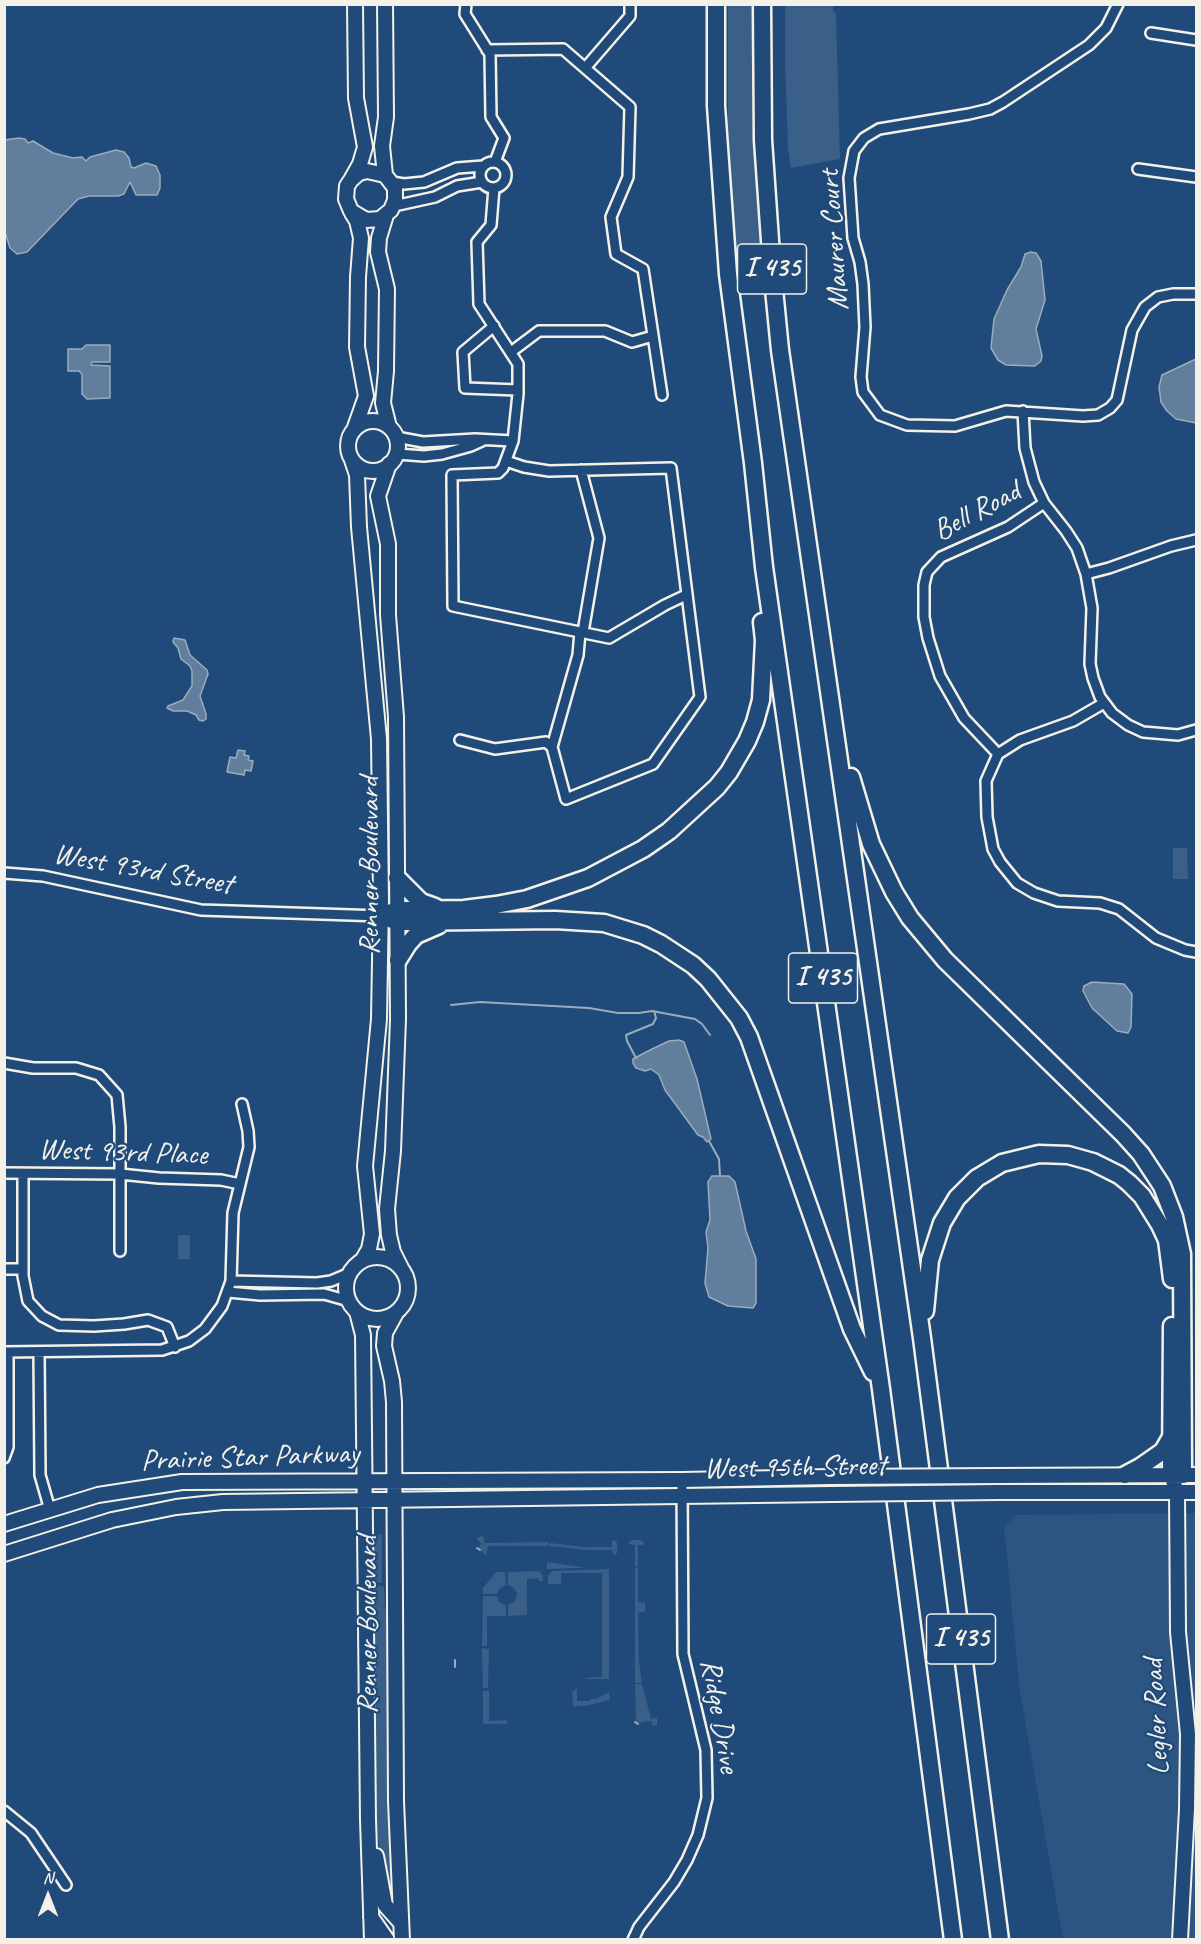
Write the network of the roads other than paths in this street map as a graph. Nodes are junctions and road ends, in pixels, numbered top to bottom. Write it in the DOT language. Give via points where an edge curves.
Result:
graph roads {
  1 [pos="356,4"];
  2 [pos="385,4"];
  3 [pos="466,4"];
  4 [pos="630,4"];
  5 [pos="716,4"];
  6 [pos="762,4"];
  7 [pos="1118,4"];
  8 [pos="1151,33"];
  9 [pos="1197,39"];
  10 [pos="487,50"];
  11 [pos="586,67"];
  12 [pos="495,162"];
  13 [pos="483,166"];
  14 [pos="1138,169"];
  15 [pos="1197,177"];
  16 [pos="389,179"];
  17 [pos="351,180"];
  18 [pos="482,182"];
  19 [pos="494,188"];
  20 [pos="390,211"];
  21 [pos="351,212"];
  22 [pos="1197,294"];
  23 [pos="494,326"];
  24 [pos="653,336"];
  25 [pos="511,352"];
  26 [pos="518,390"];
  27 [pos="662,396"];
  28 [pos="1023,411"];
  29 [pos="354,430"];
  30 [pos="393,432"];
  31 [pos="484,439"];
  32 [pos="513,441"];
  33 [pos="393,459"];
  34 [pos="352,460"];
  35 [pos="506,461"];
  36 [pos="581,470"];
  37 [pos="1044,503"];
  38 [pos="1197,540"];
  39 [pos="764,567"];
  40 [pos="1086,574"];
  41 [pos="686,595"];
  42 [pos="581,632"];
  43 [pos="1104,703"];
  44 [pos="835,726"];
  45 [pos="1197,730"];
  46 [pos="460,740"];
  47 [pos="552,747"];
  48 [pos="998,753"];
  49 [pos="4,873"];
  50 [pos="397,878"];
  51 [pos="445,915"];
  52 [pos="381,916"];
  53 [pos="398,916"];
  54 [pos="1197,952"];
  55 [pos="398,960"];
  56 [pos="4,1063"];
  57 [pos="242,1104"];
  58 [pos="4,1173"];
  59 [pos="23,1174"];
  60 [pos="120,1174"];
  61 [pos="240,1184"];
  62 [pos="120,1251"];
  63 [pos="362,1261"];
  64 [pos="401,1268"];
  65 [pos="4,1269"];
  66 [pos="23,1269"];
  67 [pos="350,1273"];
  68 [pos="231,1281"];
  69 [pos="228,1292"];
  70 [pos="353,1307"];
  71 [pos="396,1313"];
  72 [pos="922,1338"];
  73 [pos="175,1347"];
  74 [pos="6,1352"];
  75 [pos="39,1352"];
  76 [pos="881,1389"];
  77 [pos="1177,1434"];
  78 [pos="1197,1452"];
  79 [pos="5,1457"];
  80 [pos="1125,1475"];
  81 [pos="1184,1475"];
  82 [pos="394,1480"];
  83 [pos="682,1480"];
  84 [pos="365,1481"];
  85 [pos="1177,1492"];
  86 [pos="1197,1492"];
  87 [pos="682,1497"];
  88 [pos="365,1501"];
  89 [pos="394,1501"];
  90 [pos="50,1510"];
  91 [pos="4,1524"];
  92 [pos="4,1554"];
  93 [pos="368,1803"];
  94 [pos="4,1811"];
  95 [pos="66,1885"];
  96 [pos="370,1916"];
  97 [pos="401,1923"];
  98 [pos="372,1940"];
  99 [pos="387,1940"];
  100 [pos="402,1940"];
  101 [pos="633,1940"];
  102 [pos="953,1940"];
  103 [pos="1000,1940"];
  104 [pos="1179,1940"];
  1 -- 17 [label="main road" via="356,98 365,147"];
  2 -- 16 [label="main road" via="386,117 382,154"];
  3 -- 10 [label="street" via="465,14"];
  4 -- 11 [label="street" via="630,16"];
  5 -- 39 [label="highway, I 435" via="716,105 725,242"];
  6 -- 44 [label="highway, I 435" via="763,140 774,290"];
  7 -- 28 [label="street, Maurer Court" via="1106,28 1089,45 1003,102 969,114 879,129 864,138 850,164 854,238 864,308 861,377 863,392 872,405 880,415 893,421 927,426 955,426 1006,411"];
  8 -- 9 [label="street"];
  10 -- 11 [label="street" via="563,49"];
  10 -- 12 [label="street" via="491,117 504,138"];
  11 -- 24 [label="street" via="630,107 628,177 611,217 616,254 643,269"];
  12 -- 13 [label="street"];
  12 -- 19 [label="street" via="502,165 506,176 504,183"];
  13 -- 16 [label="street" via="457,168 411,184"];
  13 -- 18 [label="street"];
  14 -- 15 [label="street"];
  16 -- 17 [label="main road" via="367,171"];
  16 -- 20 [label="main road" via="396,195"];
  17 -- 21 [label="main road" via="346,192"];
  18 -- 19 [label="street"];
  18 -- 20 [label="street" via="457,186"];
  19 -- 23 [label="street" via="491,225 477,242 479,304"];
  20 -- 21 [label="main road" via="380,219 366,220"];
  20 -- 30 [label="main road" via="378,252 387,289 383,403"];
  21 -- 29 [label="main road" via="361,238 357,347 366,396"];
  22 -- 28 [label="street, Maurer Court" via="1158,297 1145,307 1132,330 1120,394 1105,412 1083,416"];
  23 -- 25 [label="street"];
  23 -- 26 [label="street" via="463,352 465,388"];
  24 -- 25 [label="street" via="633,342 605,331 539,331"];
  24 -- 27 [label="street"];
  25 -- 26 [label="street" via="518,364"];
  26 -- 32 [label="street"];
  28 -- 37 [label="street" via="1027,459"];
  29 -- 30 [label="main road" via="364,422 379,421"];
  29 -- 34 [label="main road" via="348,442"];
  30 -- 31 [label="street" via="423,442"];
  30 -- 33 [label="main road" via="398,447"];
  31 -- 32 [label="street"];
  31 -- 33 [label="street" via="442,454"];
  32 -- 35 [label="street"];
  33 -- 34 [label="main road" via="371,471"];
  33 -- 50 [label="main road, Renner Boulevard" via="378,496 389,562 388,615 396,717"];
  34 -- 52 [label="main road, Renner Boulevard" via="357,475 379,739"];
  35 -- 36 [label="street" via="549,471"];
  35 -- 42 [label="street" via="498,473 452,475 453,606"];
  36 -- 41 [label="street" via="670,468"];
  36 -- 42 [label="street" via="599,538"];
  37 -- 40 [label="street" via="1077,548"];
  37 -- 48 [label="street, Bell Road" via="1008,527 941,557 927,572 924,585 924,617 940,676 964,718"];
  38 -- 40 [label="street"];
  39 -- 51 [label="highway" via="756,576 764,640 761,700 734,765 705,799 643,849 588,878 554,891"];
  39 -- 76 [label="highway, I 435"];
  40 -- 43 [label="street" via="1092,608 1090,664"];
  41 -- 42 [label="street" via="609,638"];
  41 -- 47 [label="street" via="700,696 652,764 566,799"];
  42 -- 47 [label="street" via="579,655"];
  43 -- 45 [label="street" via="1120,719 1143,732 1178,735"];
  43 -- 48 [label="street" via="1073,721 1020,740"];
  44 -- 72 [label="highway, I 435"];
  44 -- 77 [label="highway" via="845,741 851,779 871,844 910,918 945,960 1123,1134 1162,1186 1182,1254"];
  46 -- 47 [label="street" via="495,749 546,742"];
  48 -- 54 [label="street" via="986,781 987,817 993,849 1017,883 1057,900 1100,903 1119,909 1156,938"];
  49 -- 52 [label="street, West 93rd Street" via="43,876 201,910"];
  50 -- 51 [label="highway" via="421,902"];
  50 -- 53 [label="main road, Renner Boulevard"];
  51 -- 53 [label="highway"];
  51 -- 55 [label="highway" via="416,935"];
  51 -- 76 [label="highway" via="604,923 661,944 708,979 749,1037 852,1329"];
  52 -- 53 [label="highway"];
  52 -- 63 [label="main road, Renner Boulevard" via="379,1019 365,1166 372,1234"];
  53 -- 55 [label="main road, Renner Boulevard"];
  55 -- 64 [label="main road, Renner Boulevard" via="399,1019 387,1209 393,1252"];
  56 -- 60 [label="street" via="76,1068 106,1081 117,1095"];
  57 -- 61 [label="street" via="249,1148"];
  58 -- 59 [label="street, West 93rd Place"];
  59 -- 60 [label="street, West 93rd Place"];
  59 -- 66 [label="street"];
  60 -- 61 [label="street, West 93rd Place"];
  60 -- 62 [label="street"];
  61 -- 68 [label="street" via="231,1229"];
  63 -- 64 [label="main road" via="375,1257 389,1259"];
  63 -- 67 [label="main road"];
  64 -- 71 [label="main road" via="408,1295"];
  65 -- 66 [label="street"];
  66 -- 73 [label="street" via="28,1301 42,1316 59,1325 148,1320 167,1327"];
  67 -- 68 [label="street" via="317,1283"];
  67 -- 70 [label="main road" via="346,1288"];
  68 -- 69 [label="street"];
  69 -- 70 [label="street" via="324,1294"];
  69 -- 73 [label="street" via="205,1329"];
  70 -- 71 [label="main road" via="375,1319"];
  70 -- 84 [label="main road, Renner Boulevard" via="363,1335"];
  71 -- 82 [label="main road, Renner Boulevard" via="384,1340 393,1392"];
  72 -- 77 [label="highway" via="930,1260 936,1239 949,1210 966,1188 1002,1163 1027,1156 1061,1154 1093,1162 1119,1174 1142,1196 1167,1240"];
  72 -- 103 [label="highway, I 435"];
  73 -- 75 [label="street" via="148,1351"];
  74 -- 75 [label="street"];
  74 -- 79 [label="street"];
  75 -- 90 [label="street" via="40,1475"];
  76 -- 102 [label="highway, I 435"];
  77 -- 78 [label="highway"];
  77 -- 80 [label="highway" via="1163,1451"];
  77 -- 81 [label="highway"];
  80 -- 81 [label="main road, West 95th Street"];
  80 -- 83 [label="main road, West 95th Street, bridge"];
  81 -- 85 [label="main road, Legler Road"];
  82 -- 83 [label="main road, West 95th Street"];
  82 -- 84 [label="main road, Prairie Star Parkway"];
  82 -- 89 [label="main road, Renner Boulevard"];
  83 -- 87 [label="street, Ridge Drive"];
  84 -- 88 [label="main road, Renner Boulevard"];
  84 -- 90 [label="main road, Prairie Star Parkway" via="182,1482 99,1495"];
  85 -- 86 [label="main road, West 95th Street"];
  85 -- 87 [label="main road, West 95th Street, bridge"];
  85 -- 104 [label="main road, Legler Road" via="1178,1632 1189,1754"];
  87 -- 89 [label="main road, West 95th Street"];
  87 -- 101 [label="street, Ridge Drive" via="683,1654 706,1750 707,1798 701,1827 687,1860"];
  88 -- 89 [label="main road, Prairie Star Parkway"];
  88 -- 92 [label="main road, Prairie Star Parkway" via="249,1501 176,1507 112,1520"];
  88 -- 93 [label="main road, Renner Boulevard"];
  89 -- 97 [label="main road, Renner Boulevard"];
  90 -- 91 [label="main road, Prairie Star Parkway"];
  93 -- 96 [label="main road, Renner Boulevard"];
  93 -- 97 [label="main road" via="385,1905"];
  94 -- 95 [label="street" via="31,1833"];
  96 -- 98 [label="main road, Renner Boulevard"];
  96 -- 99 [label="main road"];
  97 -- 100 [label="main road, Renner Boulevard"];
}
